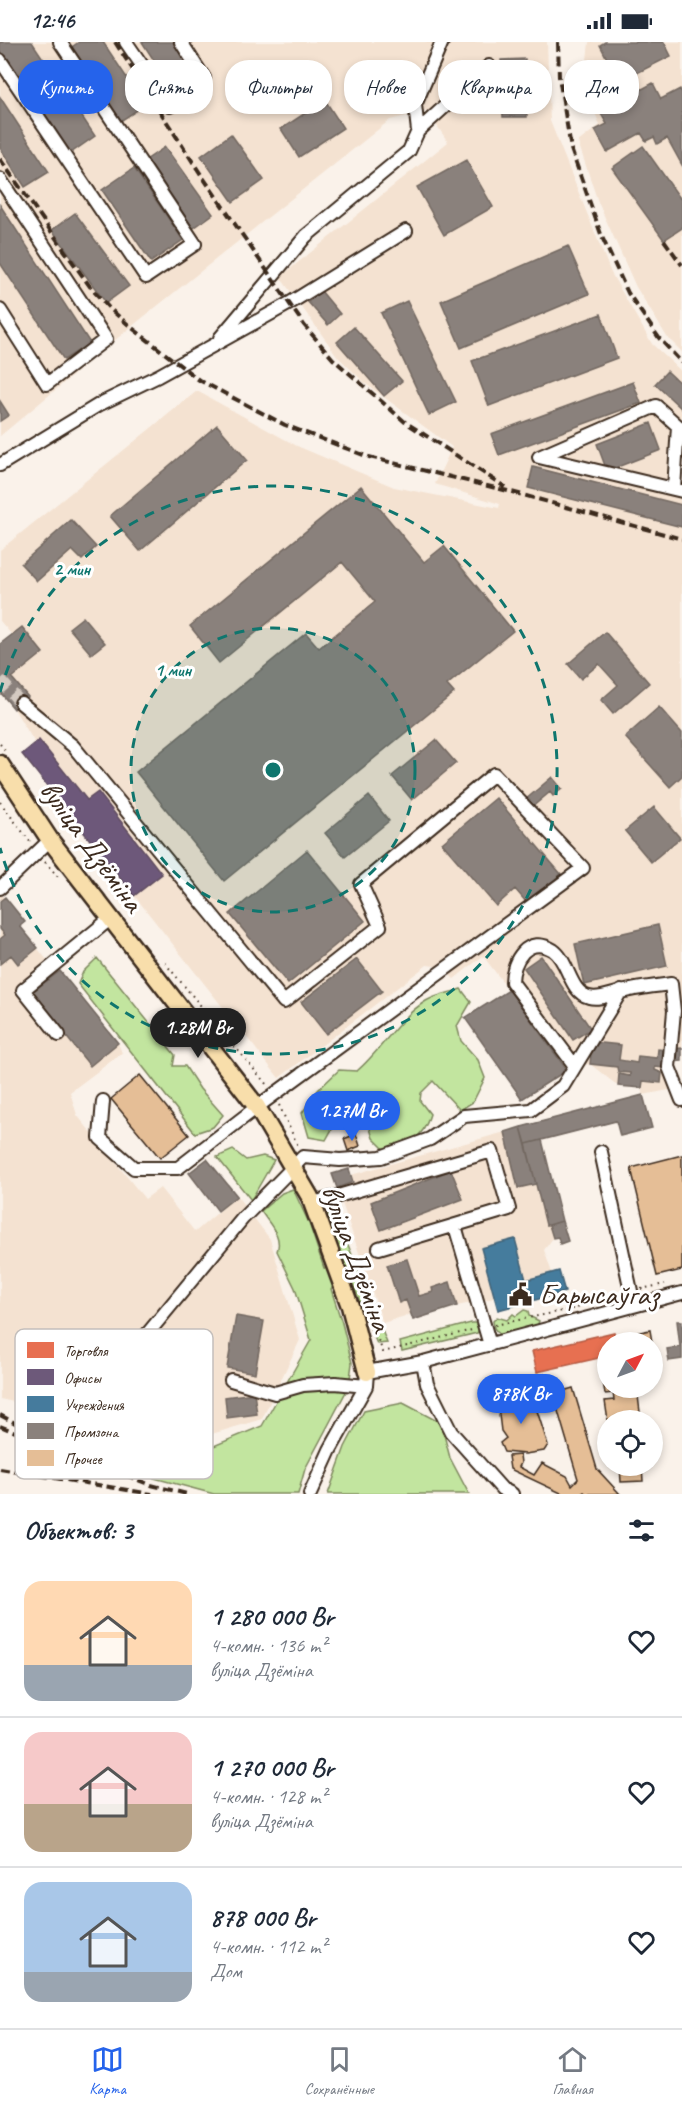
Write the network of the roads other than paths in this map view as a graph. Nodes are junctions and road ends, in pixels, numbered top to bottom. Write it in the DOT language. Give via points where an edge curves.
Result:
graph roads {
  1 [pos="60,42"];
  2 [pos="126,42"];
  3 [pos="181,42"];
  4 [pos="442,42"];
  5 [pos="0,60"];
  6 [pos="438,113"];
  7 [pos="418,131"];
  8 [pos="0,179"];
  9 [pos="406,231"];
  10 [pos="0,310"];
  11 [pos="216,344"];
  12 [pos="0,465"];
  13 [pos="678,490"];
  14 [pos="21,703"];
  15 [pos="0,764"];
  16 [pos="50,840"];
  17 [pos="0,888"];
  18 [pos="111,918"];
  19 [pos="621,992"];
  20 [pos="59,1035"];
  21 [pos="575,1066"];
  22 [pos="682,1100"];
  23 [pos="103,1101"];
  24 [pos="257,1107"];
  25 [pos="602,1152"];
  26 [pos="292,1167"];
  27 [pos="312,1202"];
  28 [pos="455,1226"];
  29 [pos="379,1248"];
  30 [pos="682,1293"];
  31 [pos="634,1305"];
  32 [pos="151,1329"];
  33 [pos="490,1345"];
  34 [pos="423,1362"];
  35 [pos="366,1379"];
  36 [pos="231,1380"];
  37 [pos="310,1494"];
  38 [pos="512,1494"];
  1 -- 5 [label="street" via="195,244 146,277"];
  2 -- 3 [label="street" via="170,106 204,78"];
  4 -- 7 [label="street" via="414,105"];
  6 -- 7 [label="street"];
  7 -- 11 [label="street" via="409,151 306,236"];
  8 -- 10 [label="street" via="106,339 47,384"];
  9 -- 11 [label="street"];
  11 -- 12 [label="street" via="100,404"];
  13 -- 13 [label="street" via="596,470 539,457 656,406 678,426"];
  14 -- 24 [label="street" via="73,746 284,1002 380,926 361,884 494,774 583,868"];
  15 -- 16 [label="main road, вуліца Дзёміна"];
  16 -- 17 [label="street"];
  16 -- 18 [label="main road, вуліца Дзёміна"];
  18 -- 20 [label="street" via="23,990"];
  18 -- 24 [label="main road, вуліца Дзёміна"];
  19 -- 21 [label="street"];
  19 -- 21 [label="street" via="594,999 585,997 553,951 535,946 519,956 512,982"];
  19 -- 22 [label="street" via="671,984 674,1011 669,1067"];
  21 -- 26 [label="street" via="563,1086 531,1110 464,1116 430,1139 381,1157 340,1160 303,1156"];
  23 -- 24 [label="street" via="100,1138 134,1168 178,1168"];
  24 -- 26 [label="main road, вуліца Дзёміна"];
  25 -- 31 [label="street"];
  26 -- 27 [label="main road, вуліца Дзёміна"];
  26 -- 32 [label="street" via="243,1218"];
  27 -- 28 [label="street" via="492,1151 509,1209"];
  27 -- 35 [label="main road, вуліца Дзёміна" via="350,1306"];
  28 -- 29 [label="street"];
  28 -- 33 [label="street"];
  30 -- 31 [label="street"];
  31 -- 33 [label="street"];
  33 -- 34 [label="street"];
  34 -- 35 [label="street"];
  34 -- 38 [label="street" via="427,1384 451,1432 502,1489"];
  35 -- 36 [label="street" via="303,1385 275,1393"];
  35 -- 37 [label="street"];
}
